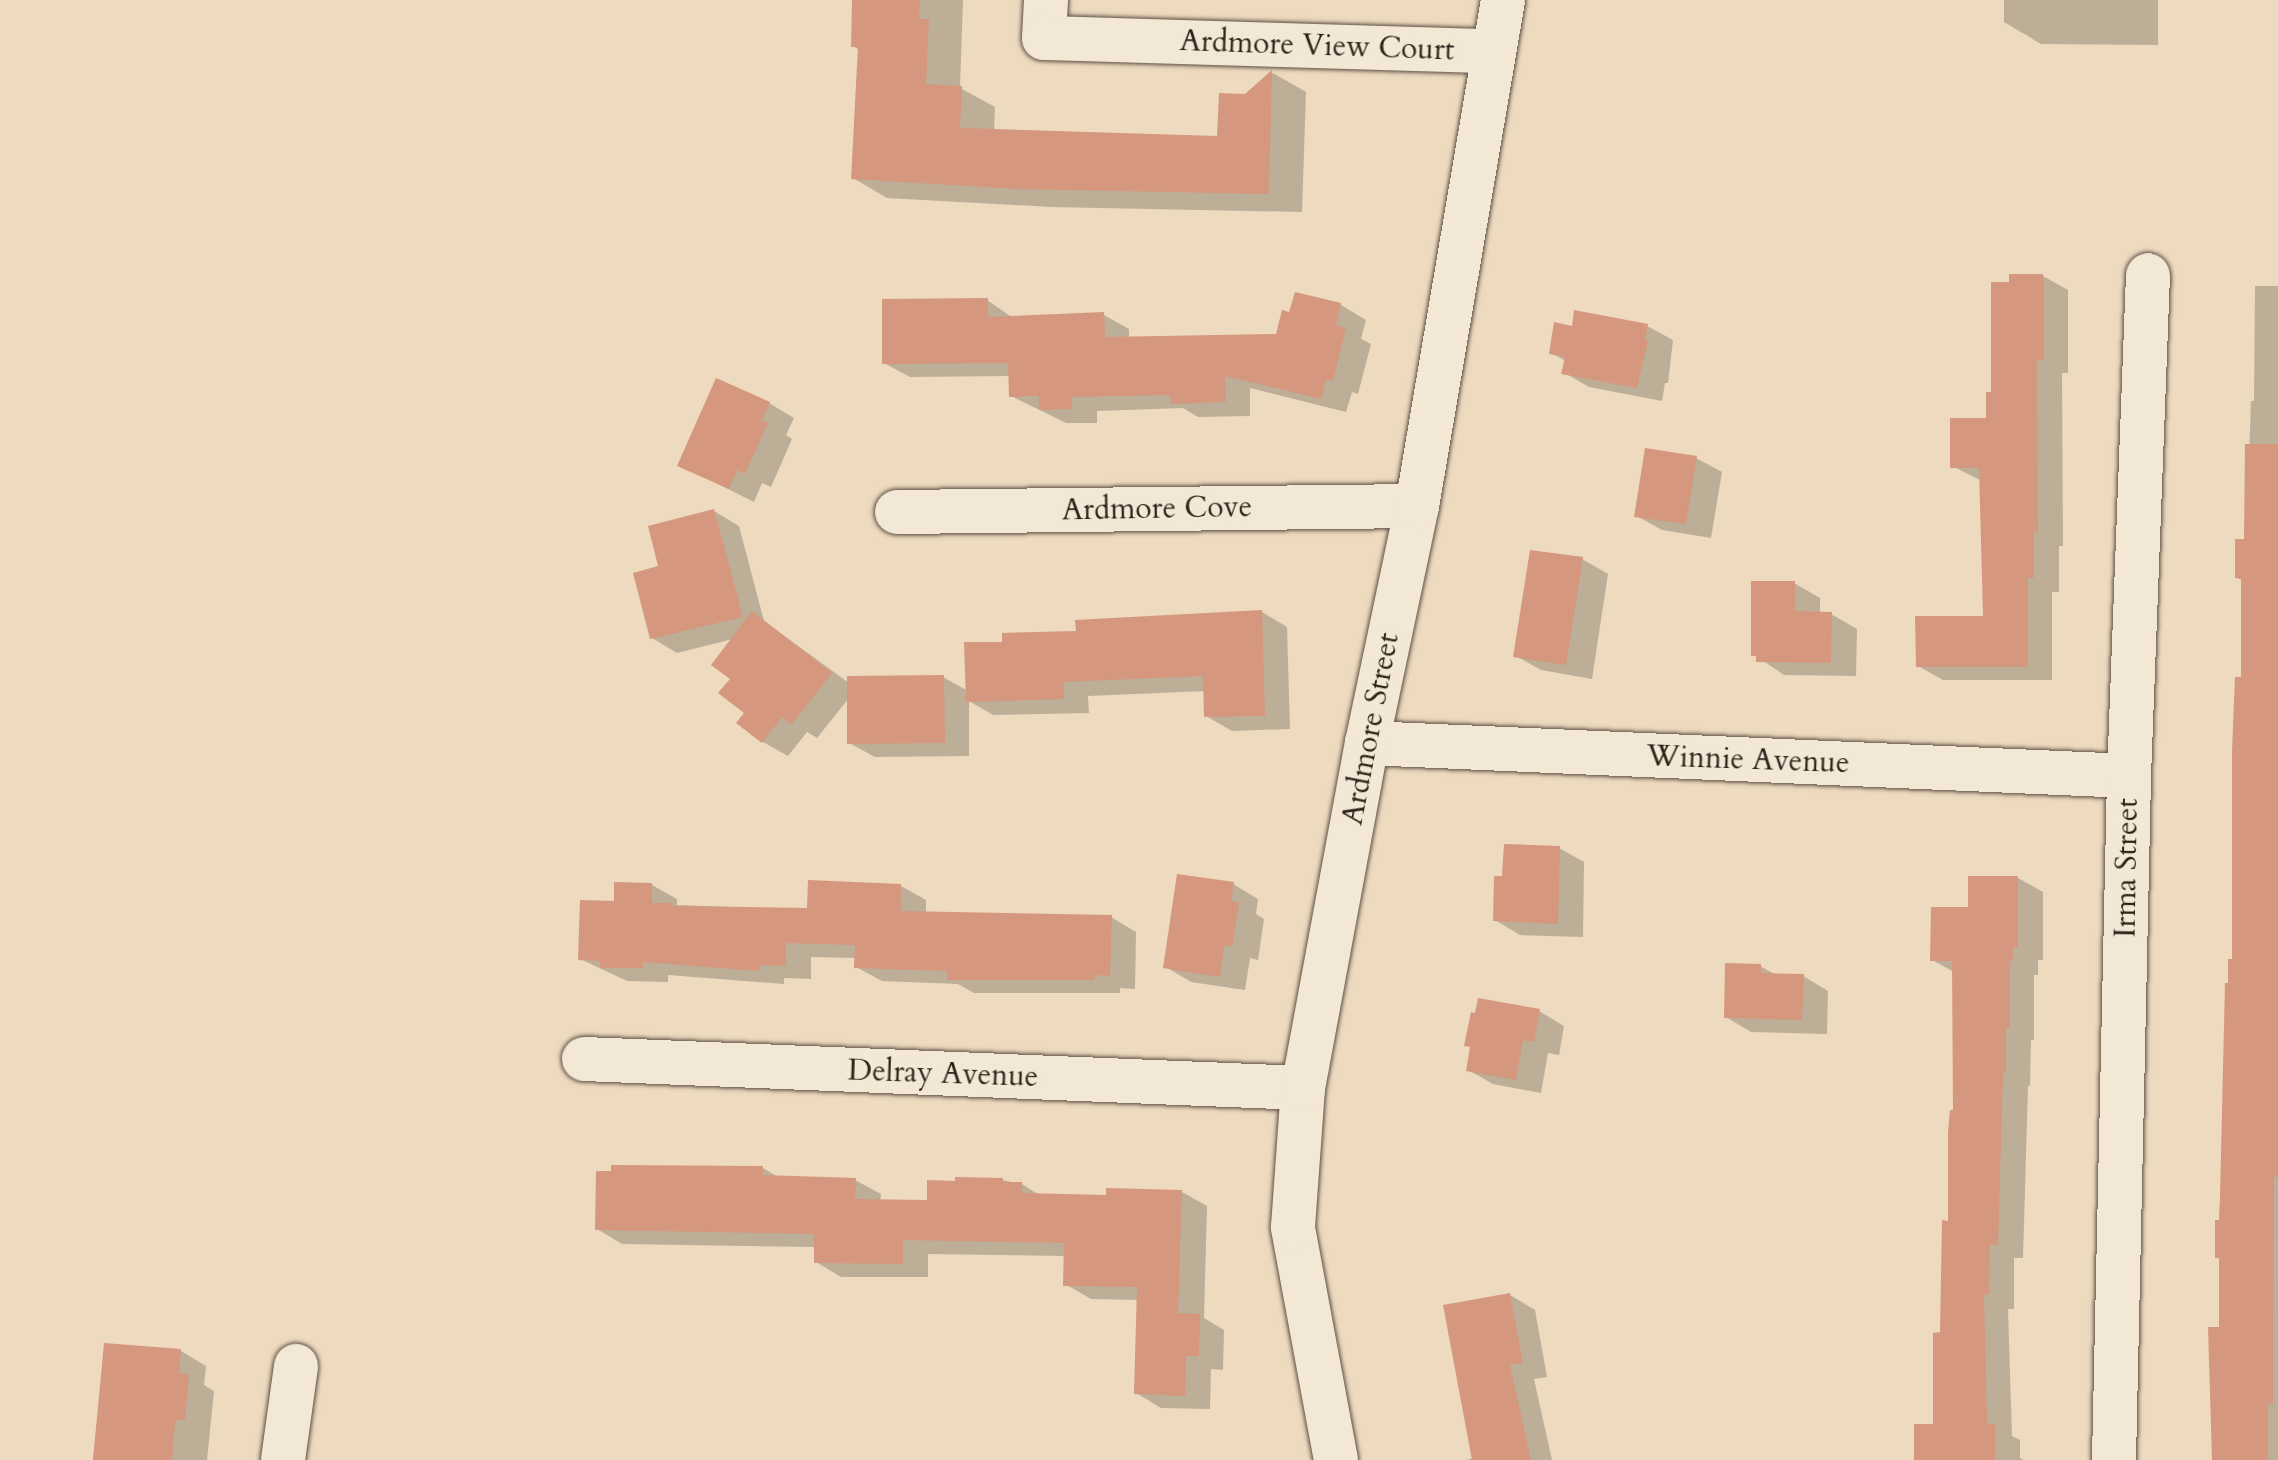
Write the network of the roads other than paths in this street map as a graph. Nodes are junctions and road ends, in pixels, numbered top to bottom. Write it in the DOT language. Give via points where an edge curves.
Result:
graph roads {
  1 [pos="1046,0"];
  2 [pos="1503,0"];
  3 [pos="1494,51"];
  4 [pos="2148,275"];
  5 [pos="1417,506"];
  6 [pos="897,512"];
  7 [pos="1367,743"];
  8 [pos="2129,776"];
  9 [pos="584,1059"];
  10 [pos="1303,1088"];
  11 [pos="296,1366"];
  12 [pos="283,1460"];
  13 [pos="1336,1460"];
  14 [pos="2114,1460"];
  1 -- 3 [label="street, Ardmore View Court" via="1044,38"];
  2 -- 3 [label="street, Ardmore Street"];
  3 -- 5 [label="street, Ardmore Street"];
  4 -- 8 [label="street, Irma Street"];
  5 -- 6 [label="street, Ardmore Cove"];
  5 -- 7 [label="street, Ardmore Street"];
  7 -- 8 [label="street, Winnie Avenue"];
  7 -- 10 [label="street, Ardmore Street"];
  8 -- 14 [label="street, Irma Street"];
  9 -- 10 [label="street, Delray Avenue"];
  10 -- 13 [label="street, Ardmore Street" via="1293,1227"];
  11 -- 12 [label="street"];
}
